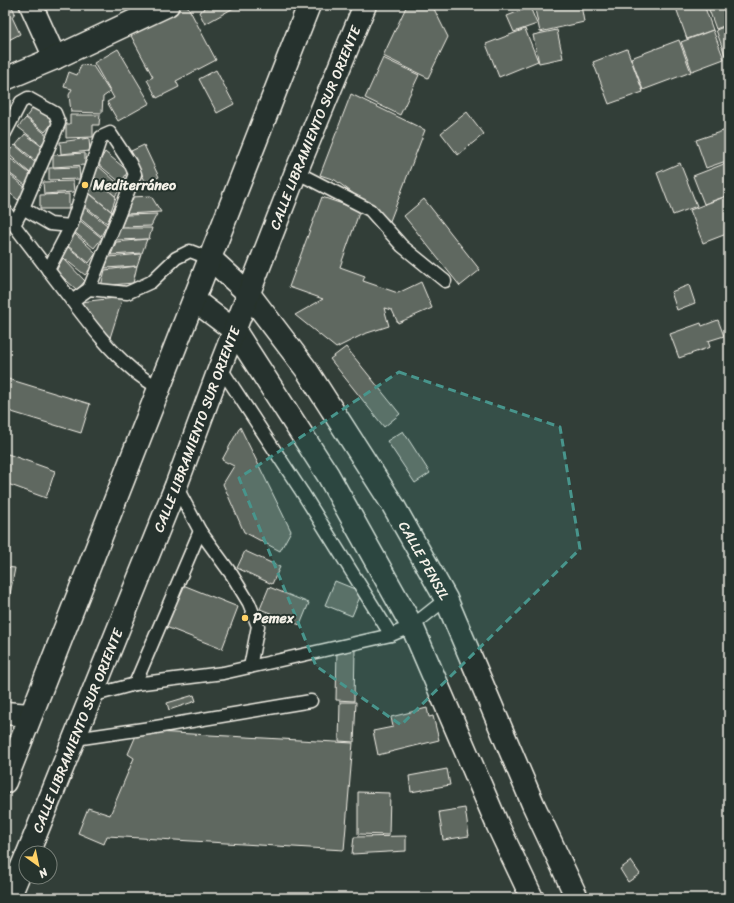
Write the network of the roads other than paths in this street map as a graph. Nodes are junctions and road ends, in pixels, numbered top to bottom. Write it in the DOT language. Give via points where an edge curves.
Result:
graph roads {
  1 [pos="31,5"];
  2 [pos="168,5"];
  3 [pos="309,5"];
  4 [pos="365,5"];
  5 [pos="55,58"];
  6 [pos="5,79"];
  7 [pos="5,133"];
  8 [pos="296,172"];
  9 [pos="23,208"];
  10 [pos="5,210"];
  11 [pos="14,225"];
  12 [pos="70,226"];
  13 [pos="211,259"];
  14 [pos="48,270"];
  15 [pos="445,280"];
  16 [pos="89,289"];
  17 [pos="249,294"];
  18 [pos="194,300"];
  19 [pos="72,301"];
  20 [pos="235,331"];
  21 [pos="220,367"];
  22 [pos="160,389"];
  23 [pos="176,486"];
  24 [pos="200,531"];
  25 [pos="446,599"];
  26 [pos="412,626"];
  27 [pos="391,635"];
  28 [pos="250,667"];
  29 [pos="135,684"];
  30 [pos="91,696"];
  31 [pos="311,701"];
  32 [pos="5,713"];
  33 [pos="30,715"];
  34 [pos="75,739"];
  35 [pos="5,782"];
  36 [pos="31,845"];
  37 [pos="18,876"];
  38 [pos="9,898"];
  39 [pos="532,898"];
  40 [pos="577,898"];
  1 -- 5 [label="main road"];
  2 -- 5 [label="main road"];
  3 -- 13 [label="main road"];
  4 -- 8 [label="main road, CALLE LIBRAMIENTO SUR ORIENTE"];
  5 -- 6 [label="main road"];
  7 -- 9 [label="lane" via="21,102 28,98 55,113 59,123"];
  8 -- 15 [label="lane" via="370,210 402,246"];
  8 -- 17 [label="main road, CALLE LIBRAMIENTO SUR ORIENTE"];
  9 -- 11 [label="lane"];
  9 -- 12 [label="lane" via="50,224"];
  10 -- 11 [label="lane"];
  11 -- 14 [label="lane"];
  12 -- 14 [label="lane"];
  12 -- 16 [label="lane" via="101,137 110,134 135,174"];
  13 -- 16 [label="lane" via="190,251 176,258 151,282 128,293"];
  13 -- 17 [label="main road, CALLE PENSIL"];
  13 -- 18 [label="main road"];
  14 -- 19 [label="lane"];
  16 -- 19 [label="lane"];
  17 -- 20 [label="main road, CALLE LIBRAMIENTO SUR ORIENTE"];
  17 -- 25 [label="main road, CALLE PENSIL" via="310,375 393,505"];
  18 -- 20 [label="main road"];
  18 -- 22 [label="main road"];
  19 -- 22 [label="lane" via="118,357"];
  20 -- 21 [label="main road, CALLE LIBRAMIENTO SUR ORIENTE"];
  20 -- 26 [label="main road" via="328,475"];
  21 -- 23 [label="main road, CALLE LIBRAMIENTO SUR ORIENTE"];
  21 -- 27 [label="lane"];
  22 -- 33 [label="main road"];
  23 -- 24 [label="lane"];
  23 -- 30 [label="main road, CALLE LIBRAMIENTO SUR ORIENTE"];
  24 -- 28 [label="lane" via="232,575 249,603 258,626"];
  24 -- 29 [label="lane"];
  25 -- 26 [label="lane"];
  25 -- 40 [label="main road, CALLE PENSIL" via="533,804"];
  26 -- 27 [label="lane"];
  26 -- 39 [label="main road" via="498,826"];
  27 -- 28 [label="lane"];
  28 -- 29 [label="lane" via="224,673"];
  29 -- 30 [label="lane"];
  30 -- 34 [label="main road, CALLE LIBRAMIENTO SUR ORIENTE"];
  31 -- 34 [label="lane"];
  32 -- 33 [label="main road"];
  33 -- 35 [label="main road"];
  34 -- 36 [label="main road, CALLE LIBRAMIENTO SUR ORIENTE"];
  37 -- 38 [label="main road"];
}
